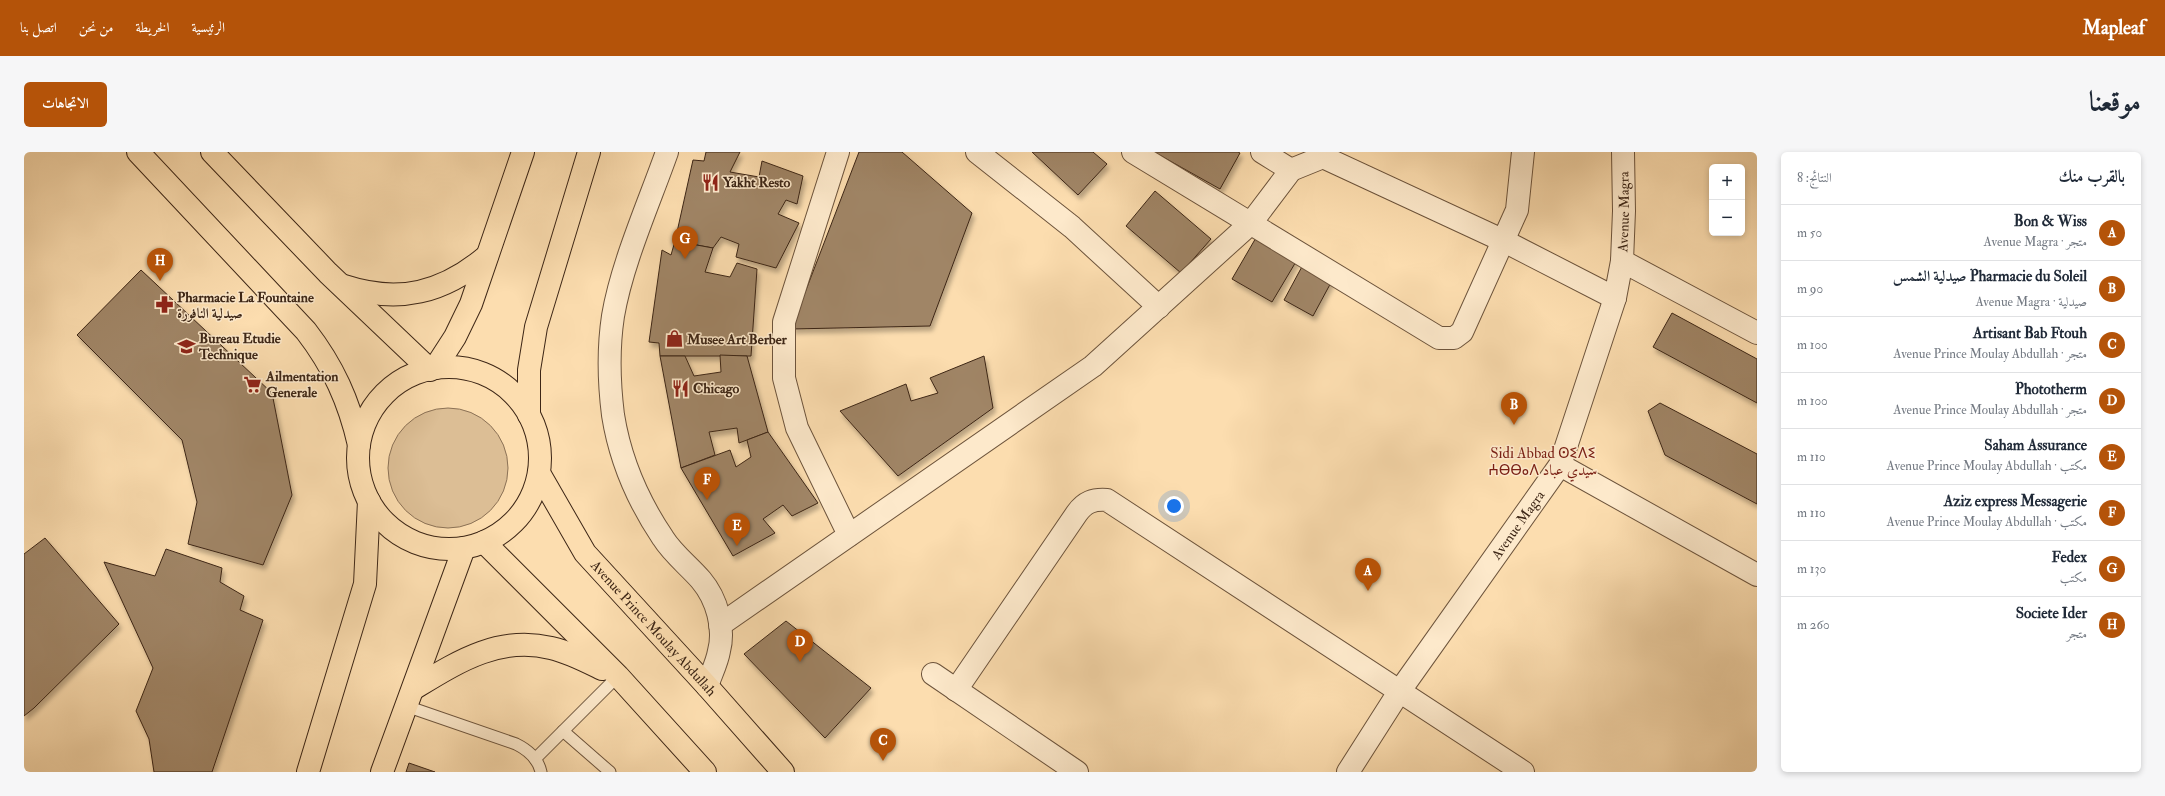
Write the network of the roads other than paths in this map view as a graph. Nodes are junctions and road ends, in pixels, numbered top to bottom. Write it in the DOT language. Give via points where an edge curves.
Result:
graph roads {
  1 [pos="138,152"];
  2 [pos="212,152"];
  3 [pos="523,152"];
  4 [pos="589,152"];
  5 [pos="667,152"];
  6 [pos="838,152"];
  7 [pos="977,152"];
  8 [pos="1133,152"];
  9 [pos="1262,152"];
  10 [pos="1524,152"];
  11 [pos="1623,152"];
  12 [pos="1325,154"];
  13 [pos="1291,170"];
  14 [pos="1250,223"];
  15 [pos="1504,241"];
  16 [pos="487,256"];
  17 [pos="1622,261"];
  18 [pos="342,286"];
  19 [pos="1616,298"];
  20 [pos="1159,307"];
  21 [pos="1757,334"];
  22 [pos="432,369"];
  23 [pos="529,415"];
  24 [pos="359,446"];
  25 [pos="1560,465"];
  26 [pos="539,473"];
  27 [pos="369,501"];
  28 [pos="849,535"];
  29 [pos="474,545"];
  30 [pos="1757,575"];
  31 [pos="720,625"];
  32 [pos="933,674"];
  33 [pos="618,676"];
  34 [pos="707,686"];
  35 [pos="956,690"];
  36 [pos="1399,692"];
  37 [pos="410,698"];
  38 [pos="563,731"];
  39 [pos="535,759"];
  40 [pos="308,772"];
  41 [pos="382,772"];
  42 [pos="541,772"];
  43 [pos="610,772"];
  44 [pos="705,772"];
  45 [pos="783,772"];
  46 [pos="1077,772"];
  47 [pos="1348,772"];
  48 [pos="1523,772"];
  1 -- 24 [label="main road" via="306,331 323,353 347,400"];
  2 -- 18 [label="main road"];
  3 -- 16 [label="main road"];
  4 -- 23 [label="main road" via="536,327 529,370"];
  5 -- 31 [label="street" via="619,290 613,316 610,349 611,396 621,449 646,511 664,540 712,596"];
  6 -- 28 [label="street" via="784,322 784,378 797,428"];
  7 -- 20 [label="street" via="1072,228"];
  8 -- 14 [label="street"];
  9 -- 13 [label="street"];
  10 -- 15 [label="street" via="1517,210"];
  11 -- 17 [label="street, Avenue Magra"];
  12 -- 13 [label="street"];
  12 -- 15 [label="street"];
  13 -- 14 [label="street"];
  14 -- 15 [label="street" via="1439,338 1454,338 1462,332"];
  14 -- 20 [label="street"];
  15 -- 19 [label="street"];
  16 -- 18 [label="main road" via="470,271 430,290 386,295"];
  16 -- 22 [label="main road" via="471,304 455,337"];
  17 -- 19 [label="street, Avenue Magra"];
  17 -- 21 [label="street"];
  18 -- 22 [label="main road"];
  19 -- 25 [label="street, Avenue Magra"];
  20 -- 28 [label="street" via="1094,366"];
  22 -- 23 [label="main road" via="463,368 490,377 512,392"];
  22 -- 24 [label="main road" via="404,380 382,397 367,420"];
  23 -- 26 [label="main road" via="539,443"];
  24 -- 27 [label="main road" via="359,474"];
  25 -- 30 [label="street"];
  25 -- 36 [label="street, Avenue Magra"];
  26 -- 29 [label="main road" via="531,498 516,520 507,529"];
  26 -- 34 [label="main road, Avenue Prince Moulay Abdullah" via="585,553"];
  27 -- 29 [label="main road" via="382,519 409,540 442,549"];
  27 -- 40 [label="main road" via="365,584"];
  28 -- 31 [label="street"];
  29 -- 33 [label="main road"];
  29 -- 37 [label="main road"];
  31 -- 34 [label="street" via="720,651"];
  32 -- 35 [label="street"];
  33 -- 37 [label="main road" via="551,648 530,645 508,646 475,654"];
  33 -- 38 [label="lane"];
  33 -- 44 [label="main road"];
  34 -- 45 [label="main road, Avenue Prince Moulay Abdullah"];
  35 -- 36 [label="street" via="1077,512 1083,505 1098,499 1114,504"];
  35 -- 46 [label="street"];
  36 -- 47 [label="street, Avenue Magra"];
  36 -- 48 [label="street"];
  37 -- 39 [label="lane" via="516,744 527,750"];
  37 -- 41 [label="main road"];
  38 -- 39 [label="lane"];
  38 -- 43 [label="lane"];
  39 -- 42 [label="lane"];
}
